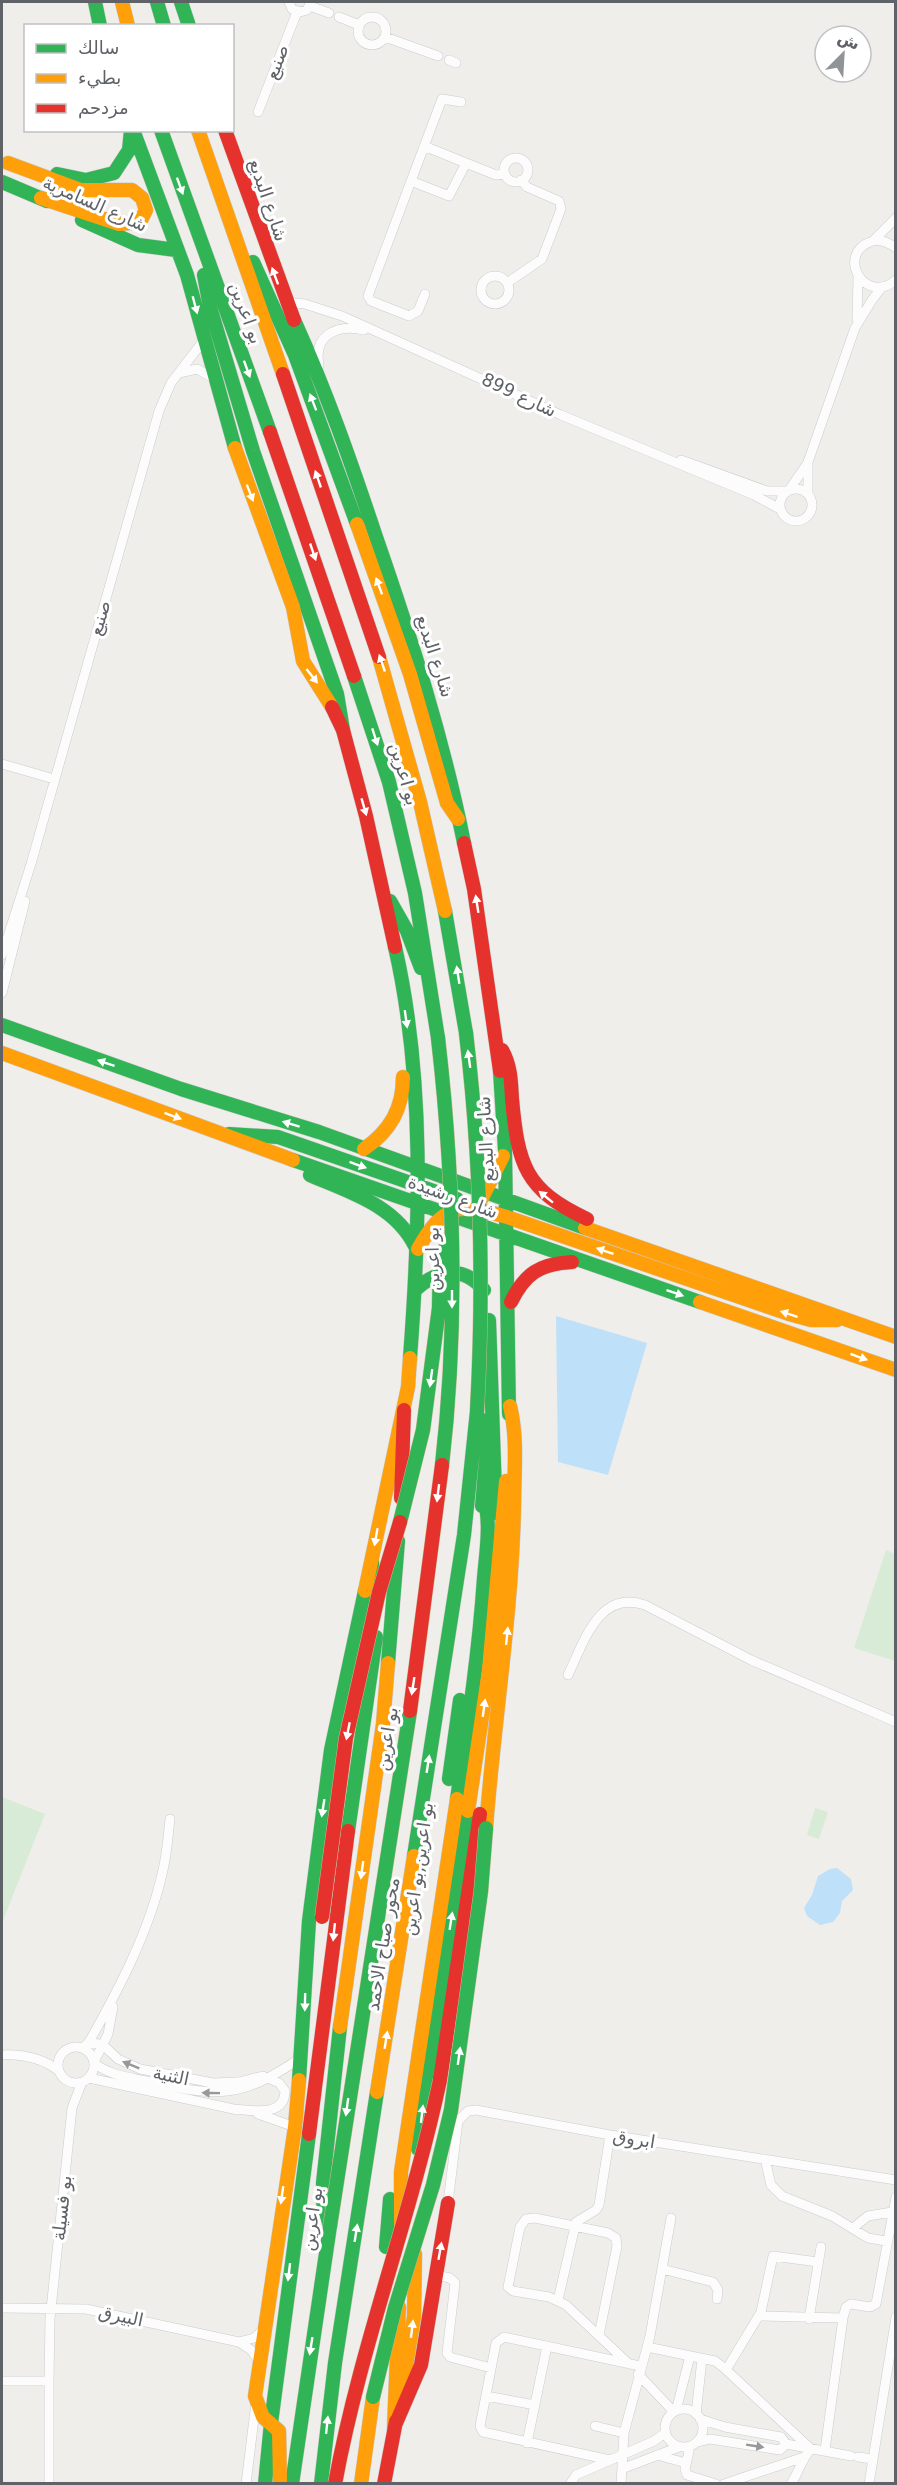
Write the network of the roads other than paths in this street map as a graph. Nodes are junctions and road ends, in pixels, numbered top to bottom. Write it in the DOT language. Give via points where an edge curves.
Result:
graph roads {
  1 [pos="95,2"];
  2 [pos="122,2"];
  3 [pos="157,2"];
  4 [pos="181,2"];
  5 [pos="290,2"];
  6 [pos="311,4"];
  7 [pos="297,12"];
  8 [pos="329,13"];
  9 [pos="339,17"];
  10 [pos="100,24"];
  11 [pos="128,24"];
  12 [pos="163,24"];
  13 [pos="188,24"];
  14 [pos="359,26"];
  15 [pos="386,36"];
  16 [pos="438,56"];
  17 [pos="461,102"];
  18 [pos="258,112"];
  19 [pos="132,132"];
  20 [pos="133,132"];
  21 [pos="162,132"];
  22 [pos="199,132"];
  23 [pos="226,132"];
  24 [pos="424,146"];
  25 [pos="4,162"];
  26 [pos="466,163"];
  27 [pos="505,174"];
  28 [pos="521,180"];
  29 [pos="411,181"];
  30 [pos="2,182"];
  31 [pos="41,198"];
  32 [pos="896,218"];
  33 [pos="230,226"];
  34 [pos="873,241"];
  35 [pos="896,248"];
  36 [pos="203,249"];
  37 [pos="177,250"];
  38 [pos="858,277"];
  39 [pos="507,283"];
  40 [pos="891,285"];
  41 [pos="425,294"];
  42 [pos="285,302"];
  43 [pos="855,328"];
  44 [pos="384,333"];
  45 [pos="204,340"];
  46 [pos="177,374"];
  47 [pos="216,380"];
  48 [pos="323,384"];
  49 [pos="656,453"];
  50 [pos="808,462"];
  51 [pos="788,490"];
  52 [pos="808,493"];
  53 [pos="780,509"];
  54 [pos="343,730"];
  55 [pos="2,764"];
  56 [pos="54,779"];
  57 [pos="458,819"];
  58 [pos="31,864"];
  59 [pos="386,895"];
  60 [pos="2,955"];
  61 [pos="2,993"];
  62 [pos="2,1016"];
  63 [pos="5,1027"];
  64 [pos="498,1045"];
  65 [pos="410,1046"];
  66 [pos="2,1053"];
  67 [pos="220,1134"];
  68 [pos="364,1149"];
  69 [pos="505,1150"];
  70 [pos="292,1160"];
  71 [pos="417,1168"];
  72 [pos="452,1180"];
  73 [pos="417,1186"];
  74 [pos="486,1192"];
  75 [pos="507,1200"];
  76 [pos="417,1204"];
  77 [pos="464,1204"];
  78 [pos="445,1214"];
  79 [pos="507,1217"];
  80 [pos="508,1236"];
  81 [pos="452,1240"];
  82 [pos="417,1251"];
  83 [pos="579,1261"];
  84 [pos="752,1288"];
  85 [pos="415,1290"];
  86 [pos="509,1306"];
  87 [pos="847,1320"];
  88 [pos="896,1337"];
  89 [pos="896,1370"];
  90 [pos="510,1406"];
  91 [pos="404,1410"];
  92 [pos="477,1411"];
  93 [pos="483,1496"];
  94 [pos="503,1524"];
  95 [pos="372,1562"];
  96 [pos="568,1675"];
  97 [pos="896,1722"];
  98 [pos="492,1757"];
  99 [pos="170,1820"];
  100 [pos="116,1996"];
  101 [pos="104,2044"];
  102 [pos="86,2045"];
  103 [pos="61,2054"];
  104 [pos="2,2055"];
  105 [pos="302,2057"];
  106 [pos="34,2058"];
  107 [pos="94,2062"];
  108 [pos="59,2071"];
  109 [pos="270,2078"];
  110 [pos="67,2080"];
  111 [pos="86,2080"];
  112 [pos="315,2089"];
  113 [pos="72,2108"];
  114 [pos="233,2109"];
  115 [pos="295,2127"];
  116 [pos="610,2135"];
  117 [pos="765,2159"];
  118 [pos="896,2180"];
  119 [pos="896,2197"];
  120 [pos="413,2203"];
  121 [pos="448,2203"];
  122 [pos="892,2212"];
  123 [pos="671,2218"];
  124 [pos="330,2226"];
  125 [pos="575,2226"];
  126 [pos="854,2228"];
  127 [pos="886,2241"];
  128 [pos="821,2247"];
  129 [pos="818,2262"];
  130 [pos="662,2269"];
  131 [pos="436,2275"];
  132 [pos="717,2299"];
  133 [pos="558,2300"];
  134 [pos="2,2307"];
  135 [pos="52,2307"];
  136 [pos="759,2316"];
  137 [pos="896,2317"];
  138 [pos="843,2318"];
  139 [pos="809,2319"];
  140 [pos="265,2327"];
  141 [pos="599,2335"];
  142 [pos="239,2342"];
  143 [pos="548,2346"];
  144 [pos="647,2347"];
  145 [pos="690,2356"];
  146 [pos="702,2359"];
  147 [pos="260,2362"];
  148 [pos="629,2364"];
  149 [pos="491,2368"];
  150 [pos="639,2370"];
  151 [pos="726,2370"];
  152 [pos="2,2381"];
  153 [pos="49,2381"];
  154 [pos="486,2396"];
  155 [pos="373,2397"];
  156 [pos="256,2402"];
  157 [pos="535,2405"];
  158 [pos="675,2411"];
  159 [pos="698,2416"];
  160 [pos="271,2423"];
  161 [pos="595,2426"];
  162 [pos="394,2428"];
  163 [pos="624,2433"];
  164 [pos="665,2433"];
  165 [pos="527,2443"];
  166 [pos="694,2444"];
  167 [pos="786,2444"];
  168 [pos="679,2447"];
  169 [pos="825,2450"];
  170 [pos="807,2453"];
  171 [pos="623,2454"];
  172 [pos="657,2455"];
  173 [pos="873,2459"];
  174 [pos="610,2460"];
  175 [pos="686,2463"];
  176 [pos="624,2468"];
  177 [pos="49,2484"];
  178 [pos="246,2484"];
  179 [pos="265,2484"];
  180 [pos="280,2484"];
  181 [pos="292,2484"];
  182 [pos="321,2484"];
  183 [pos="335,2484"];
  184 [pos="361,2484"];
  185 [pos="384,2484"];
  186 [pos="570,2484"];
  187 [pos="621,2484"];
  188 [pos="716,2484"];
  189 [pos="724,2484"];
  190 [pos="792,2484"];
  191 [pos="868,2484"];
  1 -- 10 [label="main road"];
  2 -- 11 [label="main road"];
  3 -- 12 [label="main road"];
  4 -- 13 [label="main road"];
  5 -- 7 [label="street"];
  6 -- 7 [label="street" via="305,12"];
  6 -- 8 [label="street"];
  7 -- 18 [label="street, صنيع"];
  9 -- 14 [label="street"];
  14 -- 15 [label="street" via="359,36 367,44 378,44"];
  14 -- 15 [label="street" via="362,20 375,16 385,24"];
  15 -- 16 [label="street"];
  17 -- 24 [label="street" via="442,99"];
  19 -- 25 [label="main road, شارع السامرية" via="129,150 120,167 98,179 71,178"];
  20 -- 37 [label="main road"];
  21 -- 36 [label="main road, بو اعرين, one-way"];
  22 -- 33 [label="main road, بو اعرين"];
  42 -- 23 [label="main road, شارع البديع, one-way"];
  24 -- 26 [label="street"];
  24 -- 29 [label="street"];
  25 -- 31 [label="main road" via="81,190 132,190 142,198 146,210 140,222 127,227"];
  26 -- 27 [label="street" via="496,175"];
  26 -- 29 [label="street" via="449,196"];
  27 -- 28 [label="street" via="514,181"];
  27 -- 28 [label="street" via="508,161 519,159 527,166 527,174"];
  28 -- 39 [label="street" via="527,187 559,201 561,209 539,262"];
  29 -- 41 [label="street" via="368,296 371,301 409,316 418,311"];
  30 -- 31 [label="main road, شارع السامرية"];
  31 -- 37 [label="main road, شارع السامرية" via="138,245"];
  32 -- 34 [label="street"];
  57 -- 33 [label="main road, one-way" via="447,803 410,674 304,379 258,272"];
  92 -- 33 [label="main road, بو اعرين, one-way, bridge" via="483,1254 476,1119 451,938 414,772 384,671"];
  34 -- 35 [label="street" via="888,242"];
  34 -- 38 [label="street" via="856,255"];
  36 -- 54 [label="main road" via="210,307 253,451 337,694"];
  36 -- 81 [label="main road, بو اعرين, one-way, bridge" via="297,506 389,782 415,893 438,1038"];
  37 -- 45 [label="main road, one-way"];
  38 -- 40 [label="street" via="869,286"];
  38 -- 43 [label="street"];
  40 -- 43 [label="street" via="872,300"];
  42 -- 44 [label="street, شارع 899" via="324,309"];
  42 -- 48 [label="main road, شارع البديع"];
  43 -- 50 [label="street"];
  44 -- 48 [label="street, شارع 899" via="343,327 327,334 318,350"];
  44 -- 49 [label="street, شارع 899" via="561,415"];
  45 -- 46 [label="street, صنيع"];
  45 -- 47 [label="main road"];
  46 -- 47 [label="street" via="194,369"];
  46 -- 56 [label="street, صنيع" via="156,422"];
  47 -- 54 [label="main road, one-way" via="240,466 293,607 303,661 325,691"];
  48 -- 57 [label="main road, شارع البديع" via="432,705"];
  49 -- 51 [label="street, شارع 899" via="767,491"];
  49 -- 53 [label="street, شارع 899"];
  50 -- 51 [label="street"];
  50 -- 52 [label="street"];
  51 -- 52 [label="street" via="799,488"];
  51 -- 53 [label="street"];
  52 -- 53 [label="street" via="813,508 803,520 788,519"];
  54 -- 59 [label="main road, بو اعرين, one-way"];
  55 -- 56 [label="street"];
  56 -- 58 [label="street, صنيع"];
  64 -- 57 [label="main road, شارع البديع, one-way" via="474,889"];
  58 -- 60 [label="street, صنيع"];
  58 -- 61 [label="street, صنيع"];
  59 -- 65 [label="main road, بو اعرين, one-way"];
  59 -- 72 [label="main road" via="407,931 426,987"];
  62 -- 63 [label="street"];
  68 -- 63 [label="main road, شارع رشيدة, one-way"];
  64 -- 69 [label="main road, شارع البديع"];
  84 -- 64 [label="main road, one-way" via="725,1273 577,1215 546,1198 520,1163 510,1071"];
  65 -- 68 [label="main road" via="403,1060 404,1092 396,1118 381,1137"];
  65 -- 71 [label="main road, بو اعرين"];
  66 -- 67 [label="main road, شارع رشيدة, one-way"];
  67 -- 70 [label="main road, شارع رشيدة"];
  67 -- 73 [label="main road, one-way" via="278,1137"];
  68 -- 71 [label="main road, شارع رشيدة"];
  69 -- 74 [label="main road"];
  69 -- 75 [label="main road, شارع البديع"];
  70 -- 76 [label="main road, شارع رشيدة"];
  70 -- 82 [label="main road" via="308,1174 399,1221 414,1240"];
  71 -- 72 [label="main road, شارع رشيدة"];
  71 -- 73 [label="main road, بو اعرين"];
  72 -- 74 [label="main road, شارع رشيدة"];
  72 -- 77 [label="main road"];
  73 -- 76 [label="main road, بو اعرين"];
  73 -- 77 [label="main road"];
  74 -- 75 [label="main road, شارع رشيدة"];
  74 -- 77 [label="main road" via="476,1203"];
  75 -- 79 [label="main road, شارع البديع"];
  75 -- 84 [label="main road, شارع رشيدة"];
  76 -- 78 [label="main road, شارع رشيدة"];
  76 -- 82 [label="main road, بو اعرين"];
  77 -- 78 [label="main road"];
  77 -- 79 [label="main road"];
  77 -- 80 [label="main road"];
  78 -- 80 [label="main road, شارع رشيدة"];
  78 -- 82 [label="main road" via="430,1227"];
  79 -- 80 [label="main road, شارع البديع"];
  87 -- 79 [label="main road, one-way" via="795,1316"];
  80 -- 83 [label="main road, شارع رشيدة"];
  80 -- 86 [label="main road"];
  81 -- 112 [label="main road, one-way, bridge" via="440,1256 433,1364 417,1457 379,1592 346,1738 322,1917"];
  81 -- 124 [label="main road, بو اعرين, one-way, bridge" via="447,1420 421,1633"];
  82 -- 85 [label="main road, بو اعرين"];
  83 -- 86 [label="main road" via="536,1268 520,1283"];
  83 -- 89 [label="main road, شارع رشيدة, one-way"];
  84 -- 87 [label="main road, شارع رشيدة"];
  85 -- 91 [label="main road, بو اعرين"];
  85 -- 94 [label="main road" via="434,1274 456,1271 476,1280 488,1298 495,1492"];
  86 -- 90 [label="main road"];
  87 -- 88 [label="main road, شارع رشيدة"];
  90 -- 94 [label="main road"];
  98 -- 90 [label="main road, one-way" via="513,1556 515,1427"];
  91 -- 95 [label="main road, بو اعرين, one-way"];
  91 -- 124 [label="main road, one-way" via="405,1441 383,1724 336,2050 322,2192"];
  92 -- 93 [label="main road, بو اعرين" via="487,1439"];
  182 -- 92 [label="main road, محور صباح الاحمد, one-way" via="335,2363 464,1535"];
  93 -- 155 [label="main road, بو اعرين,بو اعرين, bridge" via="476,1597 399,2114"];
  93 -- 162 [label="main road" via="487,1506 479,1648 401,2172"];
  120 -- 94 [label="main road, one-way" via="422,2109 492,1648"];
  95 -- 105 [label="main road, بو اعرين, one-way" via="332,1750 315,1858"];
  95 -- 112 [label="main road, one-way" via="375,1641"];
  96 -- 97 [label="street" via="599,1615 614,1604 633,1601 792,1679"];
  155 -- 98 [label="main road, one-way, bridge" via="451,2110 482,1891"];
  98 -- 183 [label="main road, bridge" via="485,1774 430,2135 355,2391"];
  99 -- 100 [label="street" via="160,1880"];
  100 -- 101 [label="street"];
  100 -- 102 [label="street"];
  101 -- 102 [label="street"];
  101 -- 107 [label="street"];
  109 -- 101 [label="street, الثنية, one-way" via="259,2076 224,2084 190,2080 127,2065"];
  102 -- 103 [label="street"];
  102 -- 107 [label="street"];
  103 -- 106 [label="street"];
  103 -- 108 [label="street"];
  104 -- 106 [label="street"];
  105 -- 109 [label="street, الثنية"];
  105 -- 115 [label="main road, بو اعرين"];
  106 -- 108 [label="street"];
  109 -- 107 [label="street, الثنية, one-way" via="241,2090 205,2093 118,2074"];
  107 -- 111 [label="street"];
  108 -- 110 [label="street"];
  109 -- 114 [label="street, الثنية" via="285,2091 281,2104 275,2109"];
  110 -- 111 [label="street"];
  110 -- 113 [label="street, بو فسيلة"];
  111 -- 113 [label="street, بو فسيلة"];
  111 -- 114 [label="street, الثنية"];
  112 -- 160 [label="main road, one-way"];
  113 -- 135 [label="street, بو فسيلة"];
  114 -- 115 [label="street, الثنية" via="269,2116"];
  115 -- 140 [label="main road, بو اعرين, one-way"];
  116 -- 117 [label="street, ابروق"];
  116 -- 121 [label="street, ابروق" via="485,2110 468,2111 458,2121 456,2130"];
  116 -- 125 [label="street" via="599,2205"];
  117 -- 118 [label="street, ابروق"];
  117 -- 126 [label="street" via="771,2186 782,2196"];
  119 -- 122 [label="street"];
  120 -- 121 [label="main road" via="431,2218 437,2217"];
  162 -- 120 [label="main road, one-way" via="414,2317"];
  131 -- 121 [label="main road, one-way"];
  122 -- 126 [label="street" via="868,2216"];
  122 -- 127 [label="street"];
  123 -- 130 [label="street"];
  124 -- 181 [label="main road, بو اعرين, one-way"];
  125 -- 133 [label="street"];
  125 -- 133 [label="street" via="530,2217 520,2227 508,2288"];
  125 -- 141 [label="street" via="613,2235 617,2242"];
  126 -- 127 [label="street" via="868,2238"];
  127 -- 138 [label="street" via="876,2304 851,2304"];
  128 -- 129 [label="street"];
  129 -- 136 [label="street" via="773,2256"];
  129 -- 139 [label="street"];
  130 -- 132 [label="street" via="713,2282 718,2290"];
  130 -- 144 [label="street"];
  131 -- 149 [label="street" via="455,2283 447,2353"];
  131 -- 162 [label="main road" via="421,2365"];
  133 -- 141 [label="street"];
  134 -- 135 [label="street, البيرق"];
  135 -- 142 [label="street, البيرق" via="104,2312"];
  135 -- 153 [label="street, بو فسيلة"];
  136 -- 139 [label="street"];
  136 -- 151 [label="street"];
  137 -- 173 [label="street"];
  138 -- 139 [label="street"];
  138 -- 169 [label="street"];
  140 -- 142 [label="street" via="254,2338"];
  140 -- 147 [label="main road, بو اعرين"];
  141 -- 148 [label="street"];
  142 -- 147 [label="street"];
  143 -- 148 [label="street"];
  143 -- 149 [label="street" via="501,2338 496,2343"];
  143 -- 157 [label="street"];
  144 -- 145 [label="street"];
  144 -- 150 [label="street"];
  145 -- 146 [label="street"];
  145 -- 158 [label="street"];
  146 -- 151 [label="street" via="715,2361"];
  146 -- 159 [label="street"];
  147 -- 156 [label="main road, بو اعرين"];
  148 -- 150 [label="street"];
  149 -- 154 [label="street"];
  150 -- 158 [label="street"];
  150 -- 163 [label="street"];
  151 -- 170 [label="street"];
  152 -- 153 [label="street"];
  153 -- 177 [label="street, بو فسيلة"];
  154 -- 157 [label="street"];
  154 -- 165 [label="street" via="480,2426 483,2432"];
  155 -- 184 [label="main road"];
  156 -- 160 [label="main road" via="263,2417"];
  156 -- 178 [label="street, بو اعرين"];
  157 -- 165 [label="street"];
  158 -- 159 [label="street" via="690,2410"];
  158 -- 164 [label="street" via="666,2421"];
  159 -- 166 [label="street" via="703,2431"];
  159 -- 167 [label="street" via="726,2427 781,2437"];
  160 -- 179 [label="main road"];
  160 -- 180 [label="main road" via="281,2438"];
  161 -- 163 [label="street"];
  162 -- 185 [label="main road"];
  163 -- 171 [label="street"];
  164 -- 168 [label="street"];
  164 -- 171 [label="street"];
  165 -- 174 [label="street"];
  166 -- 167 [label="street, one-way" via="717,2440 780,2450"];
  166 -- 168 [label="street"];
  166 -- 175 [label="street"];
  167 -- 170 [label="street"];
  168 -- 172 [label="street"];
  169 -- 170 [label="street"];
  169 -- 173 [label="street"];
  170 -- 189 [label="street"];
  170 -- 190 [label="street"];
  171 -- 174 [label="street"];
  171 -- 176 [label="street"];
  172 -- 175 [label="street"];
  172 -- 176 [label="street"];
  173 -- 191 [label="street"];
  174 -- 186 [label="street" via="576,2475"];
  175 -- 188 [label="street" via="690,2477"];
  176 -- 187 [label="street"];
}
